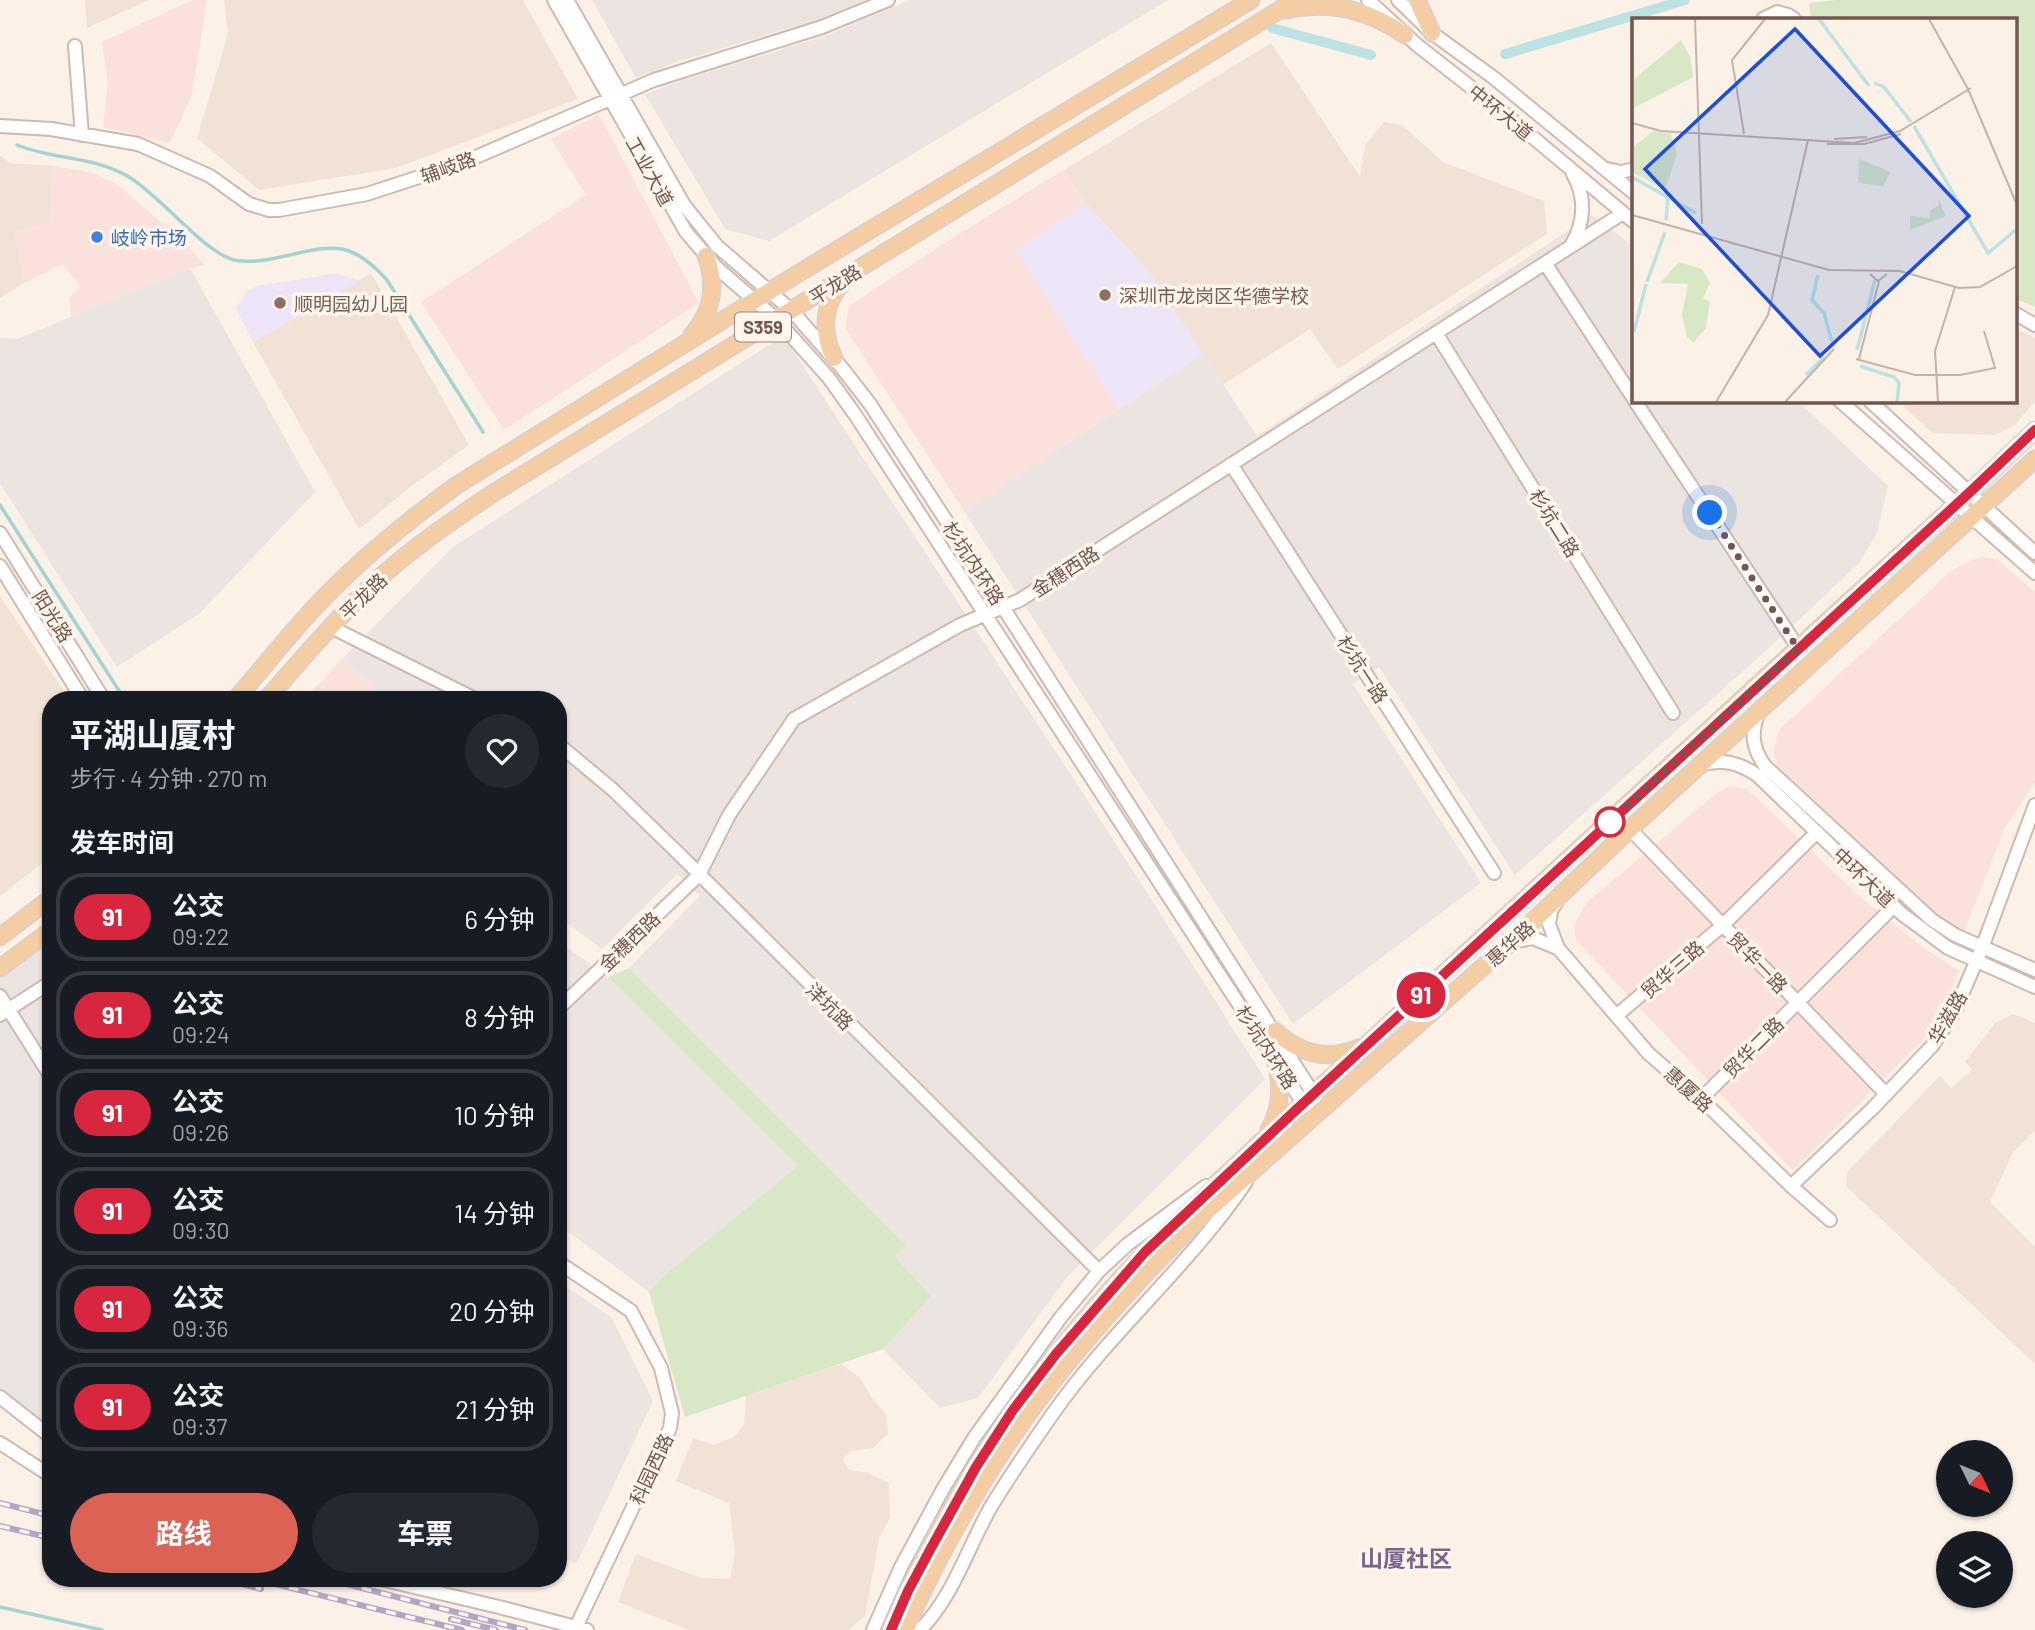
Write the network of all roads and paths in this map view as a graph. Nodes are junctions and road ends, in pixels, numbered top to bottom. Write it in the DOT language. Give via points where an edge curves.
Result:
graph roads {
  1 [pos="554,0"];
  2 [pos="567,0"];
  3 [pos="888,0"];
  4 [pos="1251,0"];
  5 [pos="1296,0"];
  6 [pos="1368,0"];
  7 [pos="1398,0"];
  8 [pos="1417,0"];
  9 [pos="1267,18"];
  10 [pos="1765,18"];
  11 [pos="1792,18"];
  12 [pos="1432,33"];
  13 [pos="1405,35"];
  14 [pos="75,46"];
  15 [pos="615,96"];
  16 [pos="0,125"];
  17 [pos="82,135"];
  18 [pos="1569,167"];
  19 [pos="1605,169"];
  20 [pos="1632,169"];
  21 [pos="1632,191"];
  22 [pos="1623,213"];
  23 [pos="1632,220"];
  24 [pos="1571,246"];
  25 [pos="706,256"];
  26 [pos="1545,263"];
  27 [pos="852,273"];
  28 [pos="762,296"];
  29 [pos="791,310"];
  30 [pos="2018,315"];
  31 [pos="776,319"];
  32 [pos="2035,325"];
  33 [pos="1436,333"];
  34 [pos="679,347"];
  35 [pos="834,358"];
  36 [pos="1632,395"];
  37 [pos="1636,402"];
  38 [pos="1841,402"];
  39 [pos="1871,402"];
  40 [pos="2035,430"];
  41 [pos="2035,459"];
  42 [pos="1231,464"];
  43 [pos="1970,492"];
  44 [pos="1957,504"];
  45 [pos="1983,505"];
  46 [pos="1971,516"];
  47 [pos="0,533"];
  48 [pos="4,547"];
  49 [pos="2035,553"];
  50 [pos="0,566"];
  51 [pos="2035,573"];
  52 [pos="1003,607"];
  53 [pos="986,614"];
  54 [pos="331,627"];
  55 [pos="1798,649"];
  56 [pos="77,691"];
  57 [pos="98,691"];
  58 [pos="243,691"];
  59 [pos="274,691"];
  60 [pos="459,691"];
  61 [pos="1759,712"];
  62 [pos="1673,713"];
  63 [pos="567,752"];
  64 [pos="1703,764"];
  65 [pos="2035,805"];
  66 [pos="1630,829"];
  67 [pos="1817,832"];
  68 [pos="1494,873"];
  69 [pos="699,874"];
  70 [pos="1558,898"];
  71 [pos="42,905"];
  72 [pos="1894,906"];
  73 [pos="1723,925"];
  74 [pos="0,937"];
  75 [pos="42,937"];
  76 [pos="1511,942"];
  77 [pos="1558,948"];
  78 [pos="1982,948"];
  79 [pos="1975,961"];
  80 [pos="0,968"];
  81 [pos="2035,970"];
  82 [pos="2035,987"];
  83 [pos="42,988"];
  84 [pos="0,996"];
  85 [pos="567,1000"];
  86 [pos="1798,1003"];
  87 [pos="4,1013"];
  88 [pos="1616,1016"];
  89 [pos="1275,1031"];
  90 [pos="1368,1044"];
  91 [pos="1275,1059"];
  92 [pos="42,1065"];
  93 [pos="1886,1094"];
  94 [pos="1309,1098"];
  95 [pos="1700,1099"];
  96 [pos="1320,1112"];
  97 [pos="1263,1141"];
  98 [pos="1248,1165"];
  99 [pos="1791,1186"];
  100 [pos="1830,1220"];
  101 [pos="567,1268"];
  102 [pos="1099,1271"];
  103 [pos="0,1397"];
  104 [pos="42,1430"];
  105 [pos="0,1443"];
  106 [pos="42,1470"];
  107 [pos="982,1471"];
  108 [pos="414,1587"];
  109 [pos="581,1629"];
  110 [pos="873,1630"];
  111 [pos="891,1630"];
  112 [pos="905,1630"];
  113 [pos="920,1630"];
  1 -- 15 [label="street, 工业大道"];
  2 -- 15 [label="street, 工业大道"];
  3 -- 15 [label="street, 辅岐路" via="822,27"];
  4 -- 28 [label="main road, 平龙路 / S359"];
  5 -- 9 [label="main road, 平龙路 / S359"];
  6 -- 13 [label="street, 中环大道"];
  7 -- 12 [label="street, 中环大道"];
  8 -- 12 [label="main road"];
  9 -- 13 [label="main road" via="1307,5 1338,5 1367,12"];
  9 -- 27 [label="main road, 平龙路 / S359"];
  10 -- 11 [label="street" via="1777,12"];
  12 -- 19 [label="street, 中环大道"];
  13 -- 18 [label="street, 中环大道"];
  14 -- 17 [label="street"];
  15 -- 17 [label="street, 辅岐路" via="472,159 383,189 279,210 249,204 210,176 148,148"];
  15 -- 25 [label="street, 工业大道" via="676,217"];
  15 -- 28 [label="street, 工业大道" via="691,216"];
  16 -- 17 [label="street, 辅岐路"];
  18 -- 22 [label="street, 中环大道"];
  18 -- 24 [label="street" via="1583,206"];
  19 -- 20 [label="street"];
  19 -- 21 [label="street, 中环大道"];
  22 -- 23 [label="street, 中环大道"];
  22 -- 24 [label="street, 金穗西路"];
  24 -- 26 [label="street, 金穗西路"];
  25 -- 28 [label="street, 工业大道"];
  25 -- 34 [label="main road" via="713,283 709,306 698,328"];
  26 -- 33 [label="street, 金穗西路"];
  26 -- 36 [label="street"];
  27 -- 29 [label="main road, 平龙路 / S359"];
  27 -- 35 [label="main road" via="839,287 825,316 827,344"];
  28 -- 29 [label="street, 工业大道"];
  28 -- 31 [label="street, 工业大道"];
  28 -- 34 [label="main road, 平龙路 / S359"];
  29 -- 31 [label="main road, 平龙路 / S359"];
  29 -- 35 [label="street, 杉坑内环路"];
  30 -- 32 [label="street"];
  31 -- 53 [label="street, 杉坑内环路" via="855,413"];
  31 -- 54 [label="main road, 平龙路 / S359" via="452,520 376,582"];
  33 -- 42 [label="street, 金穗西路"];
  33 -- 62 [label="street, 杉坑二路"];
  34 -- 58 [label="main road, 平龙路 / S359" via="499,457 419,513 352,570"];
  35 -- 52 [label="street, 杉坑内环路" via="870,404"];
  37 -- 55 [label="street"];
  38 -- 44 [label="street"];
  39 -- 43 [label="street"];
  40 -- 43 [label="main road, 惠华路"];
  41 -- 45 [label="main road, 惠华路"];
  42 -- 52 [label="street, 金穗西路"];
  42 -- 68 [label="street, 杉坑一路"];
  43 -- 44 [label="main road, 惠华路"];
  43 -- 45 [label="street"];
  44 -- 46 [label="street"];
  44 -- 55 [label="main road, 惠华路"];
  45 -- 46 [label="main road, 惠华路"];
  45 -- 49 [label="street"];
  46 -- 51 [label="street"];
  46 -- 61 [label="main road, 惠华路"];
  47 -- 48 [label="street, 阳光路"];
  48 -- 57 [label="street, 阳光路"];
  50 -- 56 [label="street, 阳光路"];
  52 -- 53 [label="street, 金穗西路"];
  52 -- 89 [label="street, 杉坑内环路"];
  53 -- 69 [label="street, 金穗西路" via="794,719 729,815"];
  53 -- 91 [label="street, 杉坑内环路"];
  54 -- 59 [label="main road, 平龙路 / S359"];
  54 -- 60 [label="street"];
  55 -- 90 [label="main road, 惠华路"];
  61 -- 64 [label="main road, 惠华路"];
  61 -- 78 [label="street, 中环大道" via="1753,742 1765,766 1914,905"];
  63 -- 69 [label="street, 洋坑路"];
  64 -- 66 [label="main road, 惠华路"];
  64 -- 67 [label="street, 中环大道" via="1717,761 1744,766"];
  65 -- 78 [label="street, 华滋路"];
  66 -- 70 [label="main road, 惠华路"];
  66 -- 73 [label="street, 贸华一路"];
  67 -- 72 [label="street, 中环大道"];
  67 -- 73 [label="street, 贸华三路"];
  69 -- 85 [label="street, 金穗西路"];
  69 -- 102 [label="street, 洋坑路"];
  70 -- 76 [label="main road, 惠华路"];
  70 -- 77 [label="street" via="1549,924"];
  71 -- 74 [label="main road"];
  72 -- 79 [label="street, 中环大道" via="1937,941"];
  72 -- 86 [label="street, 贸华二路"];
  73 -- 86 [label="street, 贸华一路"];
  73 -- 88 [label="street, 贸华三路"];
  75 -- 80 [label="main road"];
  76 -- 77 [label="street" via="1533,938"];
  76 -- 96 [label="main road, 惠华路"];
  77 -- 88 [label="street, 惠厦路"];
  78 -- 79 [label="street, 华滋路"];
  78 -- 81 [label="street, 中环大道"];
  79 -- 82 [label="street, 中环大道"];
  79 -- 93 [label="street, 华滋路" via="1954,1013 1932,1046"];
  83 -- 87 [label="street"];
  84 -- 87 [label="street"];
  86 -- 93 [label="street, 贸华一路"];
  86 -- 95 [label="street, 贸华二路"];
  87 -- 92 [label="street"];
  88 -- 95 [label="street, 惠厦路" via="1649,1054"];
  89 -- 90 [label="main road" via="1316,1055 1350,1052"];
  89 -- 94 [label="street, 杉坑内环路"];
  90 -- 94 [label="main road, 惠华路"];
  91 -- 94 [label="street, 杉坑内环路"];
  91 -- 97 [label="main road" via="1279,1108"];
  93 -- 99 [label="street, 华滋路"];
  94 -- 96 [label="street, 杉坑内环路"];
  94 -- 97 [label="main road, 惠华路"];
  95 -- 99 [label="street, 惠厦路"];
  96 -- 98 [label="main road, 惠华路"];
  97 -- 98 [label="main road, 惠华路"];
  98 -- 102 [label="street" via="1163,1217"];
  98 -- 107 [label="main road, 惠华路" via="1145,1252 1104,1297 1013,1410"];
  98 -- 113 [label="street" via="1232,1202 1055,1410"];
  99 -- 100 [label="street, 惠厦路"];
  101 -- 109 [label="street, 科园西路" via="631,1311 662,1368 672,1413 670,1428"];
  102 -- 110 [label="street" via="1060,1317 974,1438 901,1567"];
  103 -- 104 [label="street"];
  105 -- 106 [label="street"];
  107 -- 111 [label="main road, 惠华路" via="908,1591"];
  107 -- 112 [label="main road, 惠华路"];
  108 -- 109 [label="street"];
}
